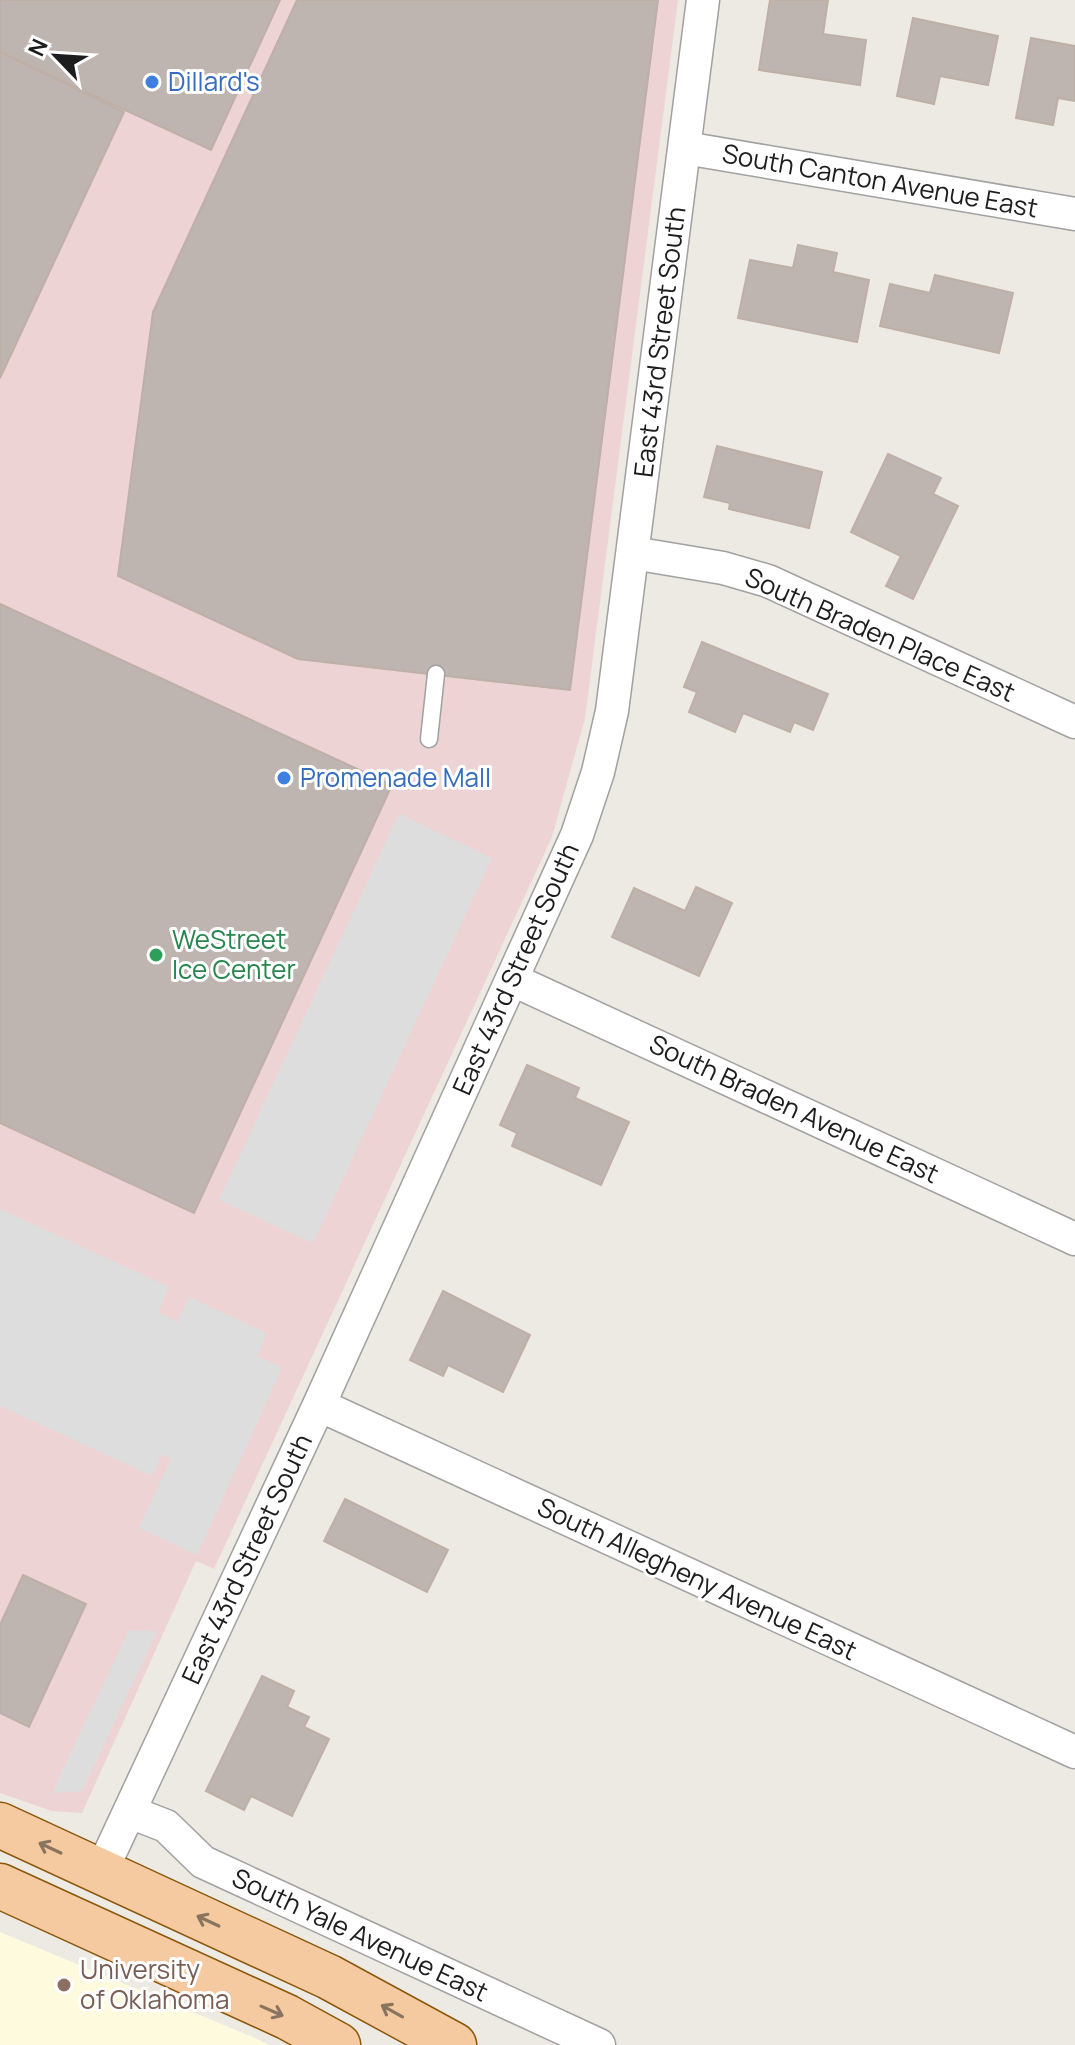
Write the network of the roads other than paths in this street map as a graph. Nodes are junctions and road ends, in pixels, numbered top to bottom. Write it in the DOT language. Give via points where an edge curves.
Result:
graph roads {
  1 [pos="703,0"];
  2 [pos="685,148"];
  3 [pos="1075,214"];
  4 [pos="633,553"];
  5 [pos="436,674"];
  6 [pos="1075,722"];
  7 [pos="429,739"];
  8 [pos="513,980"];
  9 [pos="1075,1239"];
  10 [pos="319,1405"];
  11 [pos="1075,1752"];
  12 [pos="130,1812"];
  13 [pos="0,1825"];
  14 [pos="101,1872"];
  15 [pos="0,1886"];
  16 [pos="74,1920"];
  17 [pos="338,2045"];
  18 [pos="454,2045"];
  19 [pos="599,2045"];
  1 -- 2 [label="street, East 43rd Street South"];
  2 -- 3 [label="street, South Canton Avenue East"];
  2 -- 4 [label="street, East 43rd Street South"];
  4 -- 6 [label="street, South Braden Place East" via="768,581"];
  4 -- 8 [label="street, East 43rd Street South" via="612,711 598,772 577,835"];
  5 -- 7 [label="lane"];
  8 -- 9 [label="street, South Braden Avenue East"];
  8 -- 10 [label="street, East 43rd Street South"];
  10 -- 11 [label="street, South Allegheny Avenue East"];
  10 -- 12 [label="street, East 43rd Street South"];
  12 -- 14 [label="street, East 43rd Street South"];
  12 -- 19 [label="street, South Yale Avenue East" via="166,1826 203,1862"];
  14 -- 13 [label="main road, South Yale Avenue East, one-way"];
  14 -- 16 [label="main road"];
  18 -- 14 [label="main road, South Yale Avenue East, one-way" via="329,1977"];
  15 -- 16 [label="main road"];
  16 -- 17 [label="main road, one-way"];
}
